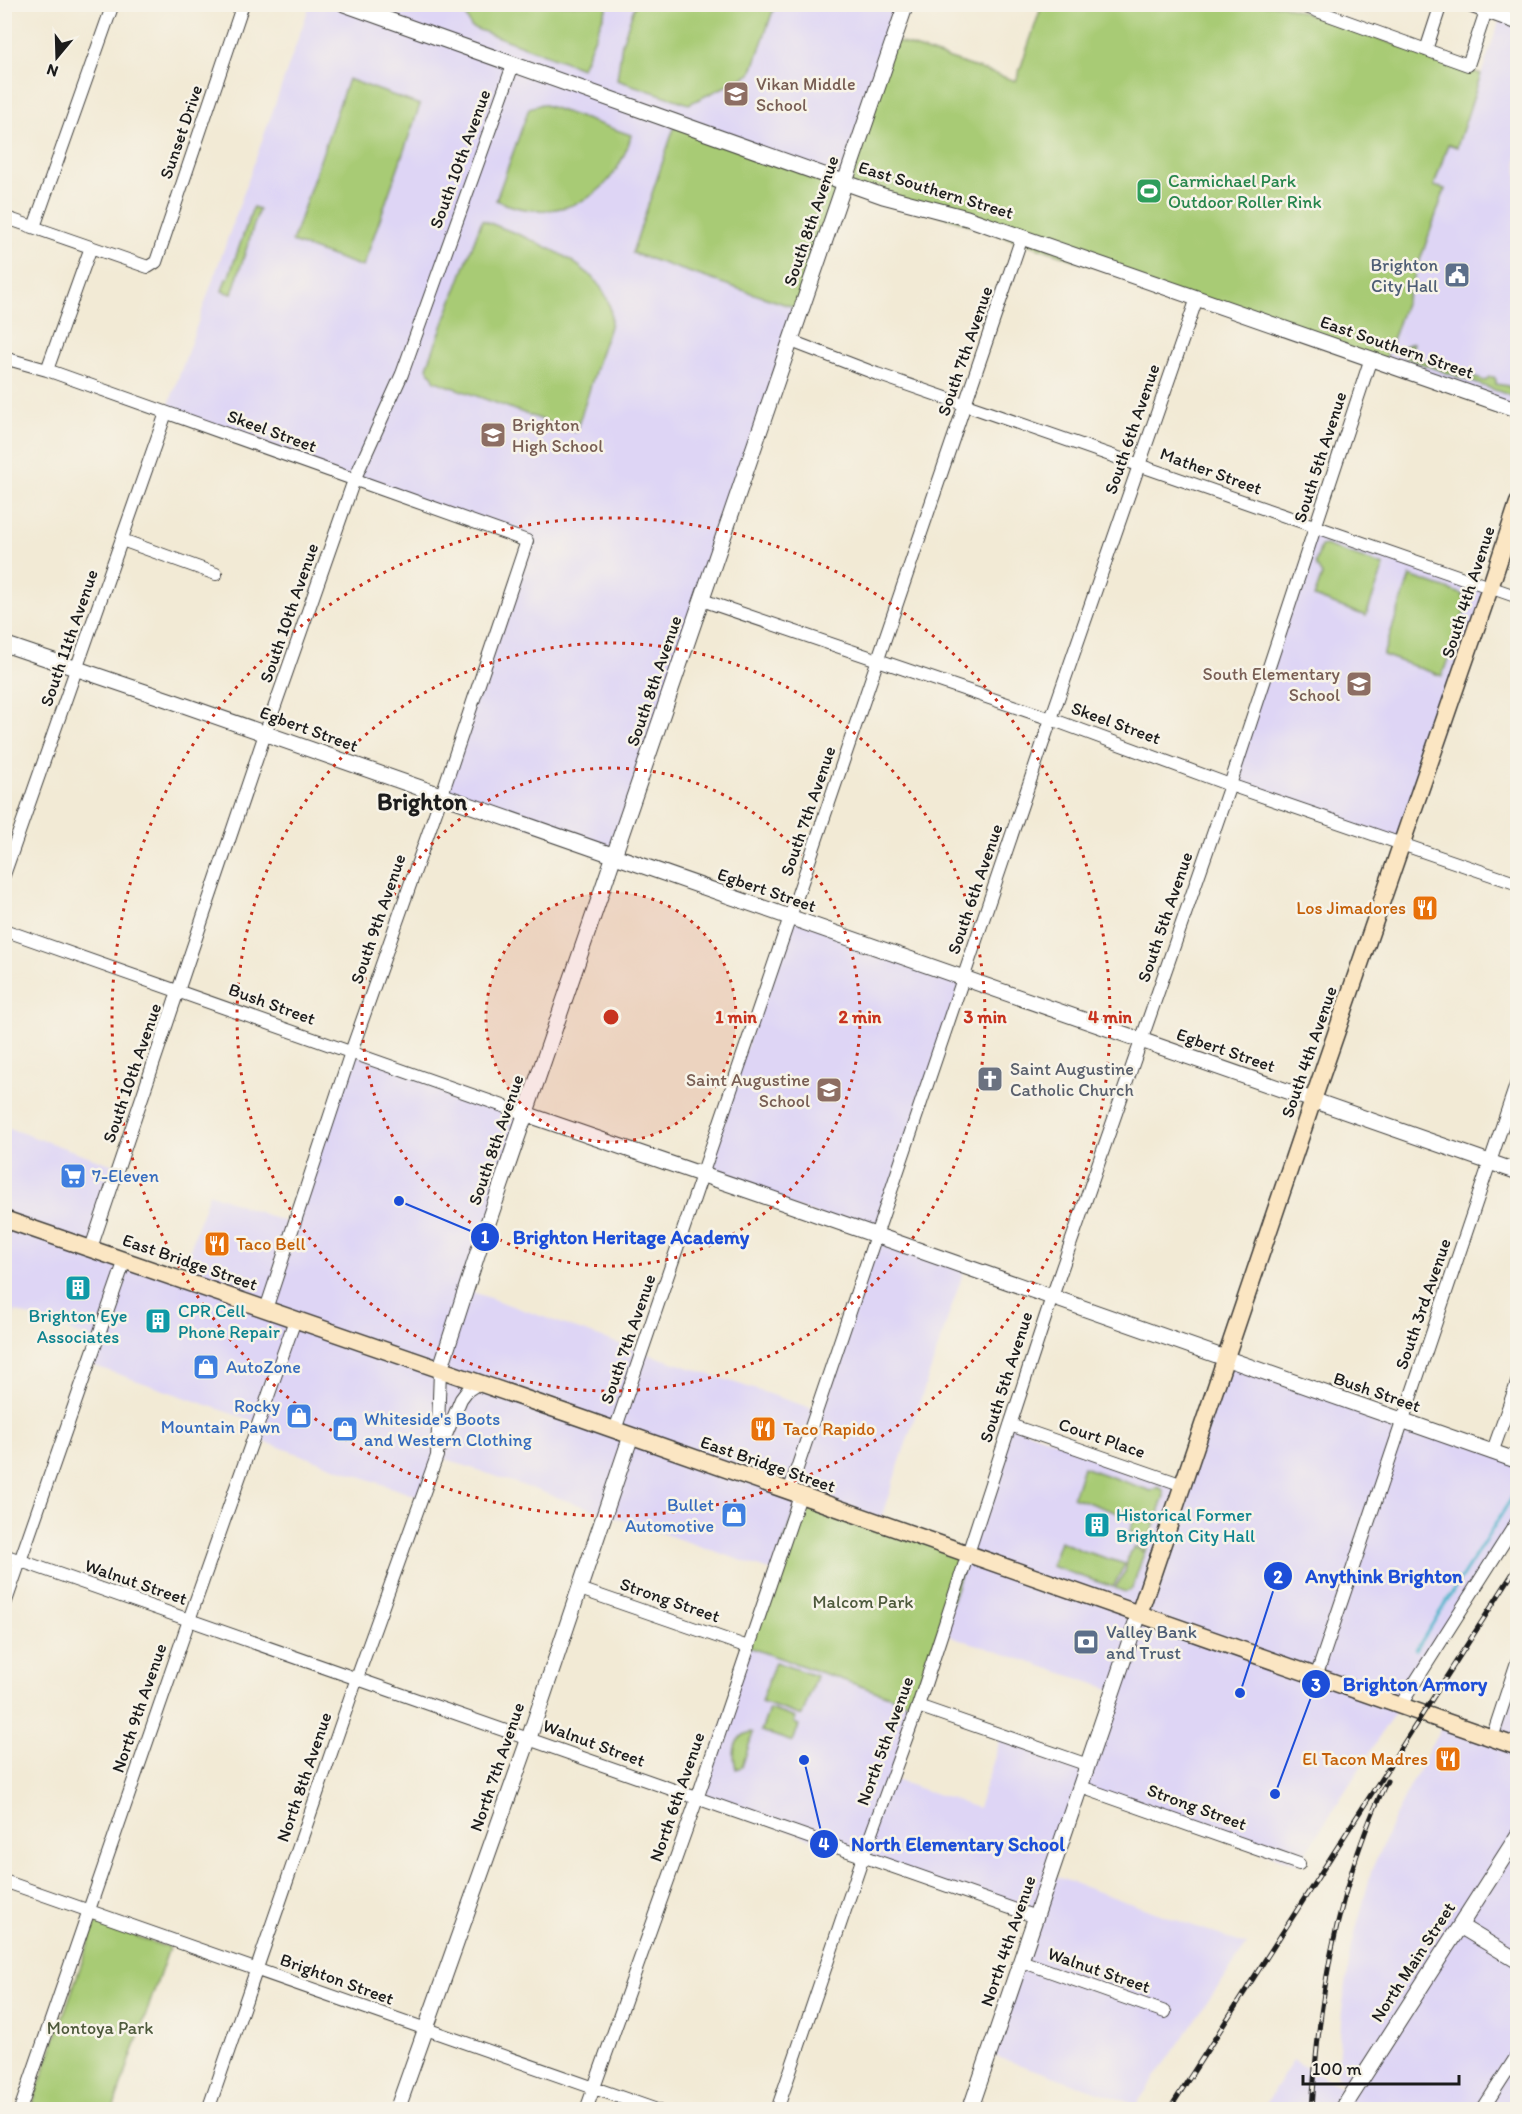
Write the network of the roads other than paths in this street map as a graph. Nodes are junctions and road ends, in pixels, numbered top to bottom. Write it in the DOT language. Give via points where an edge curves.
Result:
graph roads {
  1 [pos="113,4"];
  2 [pos="243,4"];
  3 [pos="344,4"];
  4 [pos="906,4"];
  5 [pos="1441,4"];
  6 [pos="1468,4"];
  7 [pos="1301,7"];
  8 [pos="1489,9"];
  9 [pos="1518,22"];
  10 [pos="1426,50"];
  11 [pos="513,65"];
  12 [pos="845,183"];
  13 [pos="4,217"];
  14 [pos="34,227"];
  15 [pos="1022,237"];
  16 [pos="91,247"];
  17 [pos="1197,298"];
  18 [pos="791,341"];
  19 [pos="4,358"];
  20 [pos="1371,358"];
  21 [pos="47,370"];
  22 [pos="965,405"];
  23 [pos="1518,410"];
  24 [pos="166,413"];
  25 [pos="1138,464"];
  26 [pos="354,480"];
  27 [pos="1518,503"];
  28 [pos="1316,528"];
  29 [pos="122,540"];
  30 [pos="527,542"];
  31 [pos="216,574"];
  32 [pos="1490,588"];
  33 [pos="1518,597"];
  34 [pos="702,600"];
  35 [pos="4,645"];
  36 [pos="879,660"];
  37 [pos="77,669"];
  38 [pos="1051,719"];
  39 [pos="265,734"];
  40 [pos="1230,785"];
  41 [pos="441,796"];
  42 [pos="1403,844"];
  43 [pos="615,856"];
  44 [pos="4,875"];
  45 [pos="1518,884"];
  46 [pos="790,918"];
  47 [pos="4,930"];
  48 [pos="964,977"];
  49 [pos="179,991"];
  50 [pos="1140,1041"];
  51 [pos="351,1052"];
  52 [pos="1518,1079"];
  53 [pos="1313,1100"];
  54 [pos="526,1114"];
  55 [pos="1490,1163"];
  56 [pos="1518,1172"];
  57 [pos="703,1174"];
  58 [pos="4,1219"];
  59 [pos="877,1236"];
  60 [pos="91,1248"];
  61 [pos="125,1260"];
  62 [pos="1052,1297"];
  63 [pos="266,1309"];
  64 [pos="295,1320"];
  65 [pos="1225,1359"];
  66 [pos="440,1370"];
  67 [pos="1518,1380"];
  68 [pos="479,1383"];
  69 [pos="1403,1421"];
  70 [pos="1010,1425"];
  71 [pos="615,1430"];
  72 [pos="632,1436"];
  73 [pos="1492,1452"];
  74 [pos="437,1456"];
  75 [pos="1518,1461"];
  76 [pos="1183,1485"];
  77 [pos="794,1494"];
  78 [pos="1518,1520"];
  79 [pos="4,1555"];
  80 [pos="968,1555"];
  81 [pos="20,1560"];
  82 [pos="580,1589"];
  83 [pos="4,1607"];
  84 [pos="1139,1614"];
  85 [pos="189,1620"];
  86 [pos="748,1647"];
  87 [pos="1518,1659"];
  88 [pos="1317,1677"];
  89 [pos="357,1678"];
  90 [pos="918,1706"];
  91 [pos="1400,1706"];
  92 [pos="528,1738"];
  93 [pos="1492,1738"];
  94 [pos="1518,1747"];
  95 [pos="1088,1765"];
  96 [pos="1081,1787"];
  97 [pos="697,1799"];
  98 [pos="1518,1835"];
  99 [pos="862,1857"];
  100 [pos="1299,1864"];
  101 [pos="4,1881"];
  102 [pos="88,1910"];
  103 [pos="1036,1917"];
  104 [pos="1460,1926"];
  105 [pos="1021,1961"];
  106 [pos="1518,1961"];
  107 [pos="257,1969"];
  108 [pos="1165,2012"];
  109 [pos="425,2029"];
  110 [pos="1518,2054"];
  111 [pos="594,2087"];
  112 [pos="20,2109"];
  113 [pos="208,2109"];
  114 [pos="397,2109"];
  115 [pos="586,2109"];
  116 [pos="657,2109"];
  117 [pos="777,2109"];
  118 [pos="970,2109"];
  119 [pos="1342,2109"];
  120 [pos="1482,2109"];
  1 -- 14 [label="street"];
  2 -- 16 [label="street, Sunset Drive" via="156,262 148,267"];
  3 -- 11 [label="street, East Southern Street"];
  4 -- 12 [label="street, South 8th Avenue"];
  5 -- 10 [label="street"];
  6 -- 8 [label="street"];
  7 -- 10 [label="street"];
  8 -- 9 [label="street"];
  8 -- 10 [label="street" via="1468,64"];
  11 -- 12 [label="street, East Southern Street"];
  11 -- 26 [label="street, South 10th Avenue" via="402,374"];
  12 -- 15 [label="street, East Southern Street"];
  12 -- 18 [label="street, South 8th Avenue"];
  13 -- 14 [label="street"];
  14 -- 16 [label="street"];
  15 -- 17 [label="street, East Southern Street"];
  15 -- 22 [label="street, South 7th Avenue"];
  16 -- 21 [label="street"];
  17 -- 20 [label="street, East Southern Street"];
  17 -- 25 [label="street, South 6th Avenue"];
  18 -- 22 [label="street, Mather Street"];
  18 -- 34 [label="street, South 8th Avenue"];
  19 -- 21 [label="street, Skeel Street"];
  20 -- 23 [label="street, East Southern Street"];
  20 -- 28 [label="street, South 5th Avenue"];
  21 -- 24 [label="street, Skeel Street"];
  22 -- 25 [label="street, Mather Street"];
  22 -- 36 [label="street, South 7th Avenue"];
  24 -- 26 [label="street, Skeel Street"];
  24 -- 29 [label="street, South 11th Avenue"];
  25 -- 28 [label="street, Mather Street"];
  25 -- 38 [label="street, South 6th Avenue"];
  26 -- 30 [label="street, Skeel Street"];
  26 -- 39 [label="street, South 10th Avenue"];
  27 -- 32 [label="main road, South 4th Avenue"];
  28 -- 32 [label="street, Mather Street"];
  28 -- 40 [label="street, South 5th Avenue"];
  29 -- 31 [label="street"];
  29 -- 37 [label="street, South 11th Avenue"];
  30 -- 41 [label="street, South 9th Avenue"];
  32 -- 33 [label="street, Mather Street"];
  32 -- 42 [label="main road, South 4th Avenue"];
  34 -- 36 [label="street, Skeel Street"];
  34 -- 43 [label="street, South 8th Avenue"];
  35 -- 37 [label="street, Egbert Street"];
  36 -- 38 [label="street, Skeel Street"];
  36 -- 46 [label="street, South 7th Avenue"];
  37 -- 39 [label="street, Egbert Street"];
  37 -- 44 [label="street, South 11th Avenue"];
  38 -- 40 [label="street, Skeel Street"];
  38 -- 48 [label="street, South 6th Avenue"];
  39 -- 41 [label="street, Egbert Street"];
  39 -- 49 [label="street, South 10th Avenue"];
  40 -- 42 [label="street, Skeel Street"];
  40 -- 50 [label="street, South 5th Avenue"];
  41 -- 43 [label="street, Egbert Street"];
  41 -- 51 [label="street, South 9th Avenue"];
  42 -- 45 [label="street, Skeel Street"];
  42 -- 53 [label="main road, South 4th Avenue"];
  43 -- 46 [label="street, Egbert Street"];
  43 -- 54 [label="street, South 8th Avenue"];
  46 -- 48 [label="street, Egbert Street"];
  46 -- 57 [label="street, South 7th Avenue"];
  47 -- 49 [label="street, Bush Street"];
  48 -- 50 [label="street, Egbert Street"];
  48 -- 59 [label="street, South 6th Avenue"];
  49 -- 51 [label="street, Bush Street"];
  49 -- 60 [label="street, South 10th Avenue"];
  50 -- 53 [label="street, Egbert Street"];
  50 -- 62 [label="street, South 5th Avenue"];
  51 -- 54 [label="street, Bush Street"];
  51 -- 63 [label="street, South 9th Avenue"];
  52 -- 55 [label="street, South 3rd Avenue"];
  53 -- 55 [label="street, Egbert Street"];
  53 -- 65 [label="main road, South 4th Avenue"];
  54 -- 57 [label="street, Bush Street"];
  54 -- 66 [label="street, South 8th Avenue"];
  55 -- 56 [label="street, Egbert Street"];
  55 -- 69 [label="street, South 3rd Avenue"];
  57 -- 59 [label="street, Bush Street"];
  57 -- 71 [label="street, South 7th Avenue"];
  58 -- 60 [label="main road, East Bridge Street"];
  59 -- 62 [label="street, Bush Street"];
  59 -- 77 [label="street, South 6th Avenue"];
  60 -- 61 [label="main road, East Bridge Street"];
  61 -- 63 [label="main road, East Bridge Street"];
  61 -- 81 [label="street"];
  62 -- 65 [label="street, Bush Street"];
  62 -- 70 [label="street, South 5th Avenue"];
  63 -- 64 [label="main road, East Bridge Street"];
  64 -- 66 [label="main road, East Bridge Street"];
  64 -- 85 [label="street, North 9th Avenue"];
  65 -- 69 [label="street, Bush Street"];
  65 -- 76 [label="main road, South 4th Avenue"];
  66 -- 68 [label="main road, East Bridge Street"];
  66 -- 74 [label="street, North 8th Avenue"];
  67 -- 73 [label="street"];
  68 -- 71 [label="main road, East Bridge Street"];
  68 -- 74 [label="street, North 8th Avenue" via="461,1399"];
  69 -- 73 [label="street, Bush Street"];
  69 -- 88 [label="street, South 3rd Avenue"];
  70 -- 76 [label="street, Court Place"];
  70 -- 80 [label="street, South 5th Avenue"];
  71 -- 72 [label="main road, East Bridge Street"];
  72 -- 77 [label="main road, East Bridge Street"];
  72 -- 82 [label="street, North 7th Avenue"];
  73 -- 75 [label="street, Bush Street"];
  74 -- 89 [label="street, North 8th Avenue"];
  76 -- 84 [label="main road, South 4th Avenue"];
  77 -- 80 [label="main road, East Bridge Street"];
  77 -- 86 [label="street, North 6th Avenue"];
  78 -- 91 [label="street"];
  79 -- 81 [label="street, Walnut Street"];
  80 -- 84 [label="main road, East Bridge Street"];
  80 -- 90 [label="street, North 5th Avenue"];
  81 -- 83 [label="street"];
  81 -- 85 [label="street, Walnut Street"];
  82 -- 86 [label="street, Strong Street"];
  82 -- 92 [label="street, North 7th Avenue"];
  84 -- 88 [label="main road, East Bridge Street"];
  84 -- 95 [label="street, North 4th Avenue"];
  85 -- 89 [label="street, Walnut Street"];
  85 -- 102 [label="street, North 9th Avenue"];
  86 -- 97 [label="street, North 6th Avenue"];
  87 -- 93 [label="street"];
  88 -- 91 [label="main road, East Bridge Street"];
  89 -- 92 [label="street, Walnut Street"];
  89 -- 107 [label="street, North 8th Avenue"];
  90 -- 95 [label="street"];
  90 -- 99 [label="street, North 5th Avenue"];
  91 -- 93 [label="main road, East Bridge Street"];
  92 -- 97 [label="street, Walnut Street"];
  92 -- 109 [label="street, North 7th Avenue"];
  93 -- 94 [label="main road, East Bridge Street"];
  95 -- 96 [label="street, North 4th Avenue"];
  96 -- 100 [label="street, Strong Street"];
  96 -- 103 [label="street, North 4th Avenue"];
  97 -- 99 [label="street, Walnut Street"];
  97 -- 111 [label="street, North 6th Avenue"];
  98 -- 104 [label="street, North Main Street"];
  99 -- 103 [label="street, Walnut Street"];
  99 -- 117 [label="street, North 5th Avenue"];
  101 -- 102 [label="street, Brighton Street"];
  102 -- 107 [label="street, Brighton Street"];
  102 -- 112 [label="street, North 9th Avenue"];
  103 -- 105 [label="street, North 4th Avenue"];
  104 -- 106 [label="street"];
  104 -- 119 [label="street, North Main Street"];
  105 -- 108 [label="street, Walnut Street"];
  105 -- 118 [label="street, North 4th Avenue"];
  107 -- 109 [label="street, Brighton Street"];
  107 -- 113 [label="street, North 8th Avenue"];
  109 -- 111 [label="street, Brighton Street"];
  109 -- 114 [label="street, North 7th Avenue"];
  110 -- 120 [label="street"];
  111 -- 115 [label="street, North 6th Avenue"];
  111 -- 116 [label="street, Brighton Street"];
}
